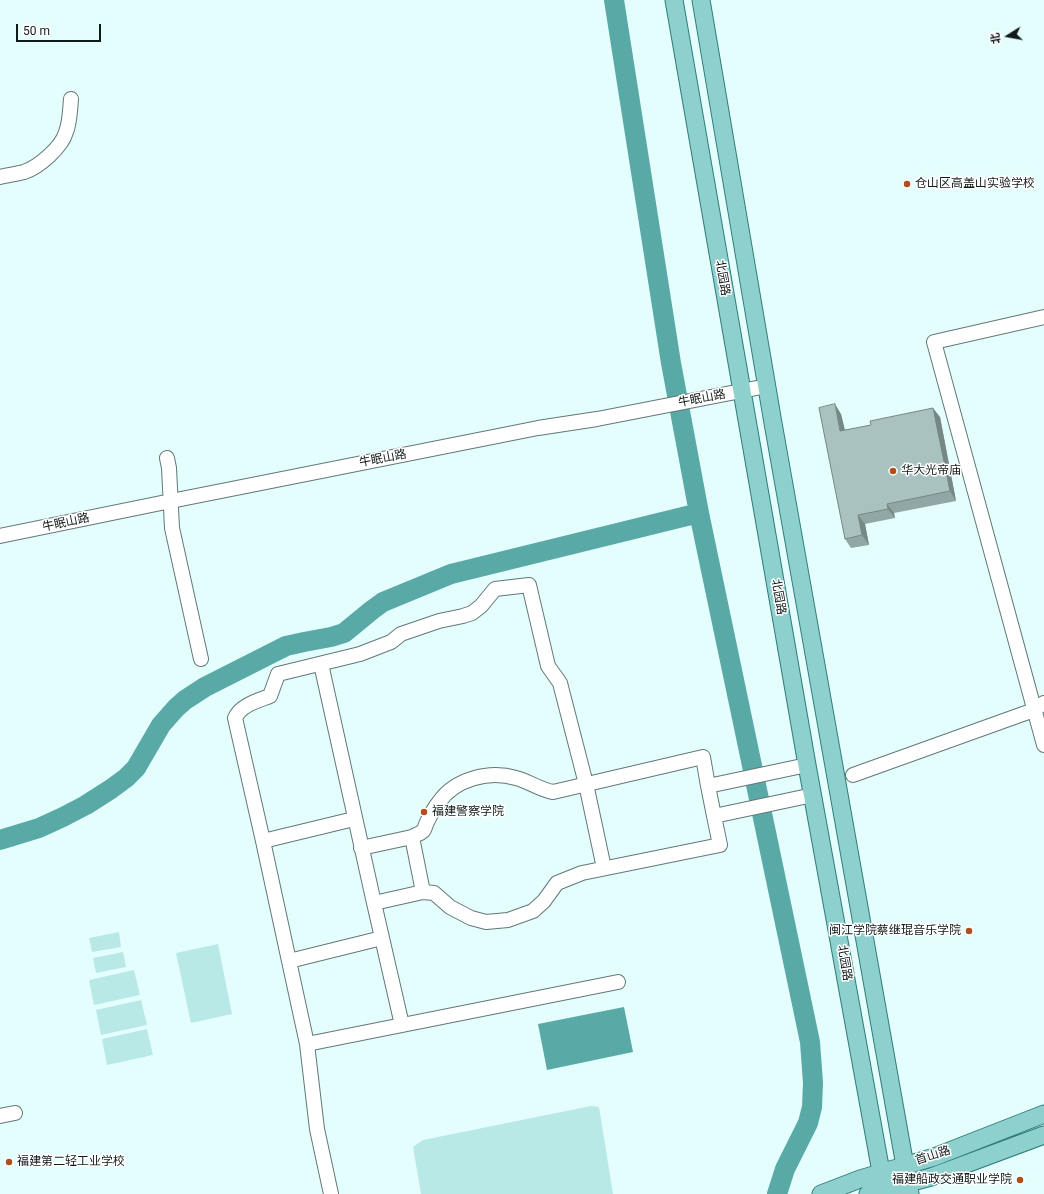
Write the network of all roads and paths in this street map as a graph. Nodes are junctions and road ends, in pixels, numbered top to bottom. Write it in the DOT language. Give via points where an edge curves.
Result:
graph roads {
  1 [pos="674,0"];
  2 [pos="701,0"];
  3 [pos="71,98"];
  4 [pos="0,177"];
  5 [pos="1044,317"];
  6 [pos="757,324"];
  7 [pos="731,328"];
  8 [pos="767,386"];
  9 [pos="742,391"];
  10 [pos="777,444"];
  11 [pos="752,448"];
  12 [pos="167,458"];
  13 [pos="171,501"];
  14 [pos="0,536"];
  15 [pos="201,659"];
  16 [pos="321,664"];
  17 [pos="1039,706"];
  18 [pos="1044,745"];
  19 [pos="807,765"];
  20 [pos="853,775"];
  21 [pos="586,784"];
  22 [pos="708,786"];
  23 [pos="805,797"];
  24 [pos="714,816"];
  25 [pos="354,819"];
  26 [pos="412,837"];
  27 [pos="263,841"];
  28 [pos="361,848"];
  29 [pos="604,868"];
  30 [pos="424,892"];
  31 [pos="374,903"];
  32 [pos="382,938"];
  33 [pos="289,961"];
  34 [pos="618,982"];
  35 [pos="402,1025"];
  36 [pos="307,1044"];
  37 [pos="15,1113"];
  38 [pos="1044,1114"];
  39 [pos="0,1116"];
  40 [pos="1044,1135"];
  41 [pos="905,1165"];
  42 [pos="884,1186"];
  43 [pos="909,1189"];
  44 [pos="331,1194"];
  45 [pos="821,1194"];
  46 [pos="868,1194"];
  1 -- 7 [label="main road, 北园路"];
  2 -- 6 [label="main road, 北园路"];
  3 -- 4 [label="street" via="67,132 57,148 25,172"];
  5 -- 17 [label="street" via="934,342"];
  6 -- 7 [label="main road"];
  6 -- 8 [label="main road, 北园路"];
  7 -- 9 [label="main road, 北园路"];
  8 -- 9 [label="street, 牛眠山路"];
  8 -- 10 [label="main road, 北园路"];
  9 -- 11 [label="main road, 北园路"];
  9 -- 13 [label="street, 牛眠山路" via="538,428"];
  10 -- 11 [label="main road"];
  10 -- 41 [label="main road, 北园路"];
  11 -- 19 [label="main road, 北园路"];
  12 -- 13 [label="street"];
  13 -- 14 [label="street, 牛眠山路"];
  13 -- 15 [label="street" via="172,528"];
  16 -- 21 [label="street" via="360,654 391,642 401,634 472,613 495,589 529,585 548,666 560,683"];
  16 -- 25 [label="street"];
  16 -- 27 [label="street" via="278,674 270,696 242,708 235,718"];
  17 -- 18 [label="street"];
  17 -- 20 [label="street"];
  19 -- 22 [label="street"];
  19 -- 23 [label="main road, 北园路"];
  21 -- 22 [label="street" via="703,757"];
  21 -- 26 [label="street" via="553,792 509,776 470,778 445,795 423,831"];
  21 -- 29 [label="street"];
  22 -- 24 [label="street"];
  23 -- 24 [label="street"];
  23 -- 42 [label="main road, 北园路"];
  24 -- 29 [label="street" via="720,846"];
  25 -- 27 [label="street"];
  25 -- 28 [label="street"];
  26 -- 28 [label="street"];
  26 -- 30 [label="street"];
  27 -- 33 [label="street"];
  28 -- 31 [label="street"];
  29 -- 30 [label="street" via="557,883 533,911 508,920 479,920 450,907 434,893"];
  30 -- 31 [label="street"];
  31 -- 32 [label="street"];
  32 -- 33 [label="street"];
  32 -- 35 [label="street"];
  33 -- 36 [label="street"];
  34 -- 35 [label="street"];
  35 -- 36 [label="street"];
  36 -- 44 [label="street" via="317,1129"];
  37 -- 39 [label="street"];
  38 -- 41 [label="main road, 首山路" via="934,1157"];
  40 -- 43 [label="main road, 首山路" via="931,1177"];
  41 -- 42 [label="main road, 首山路"];
  41 -- 43 [label="main road, 北园路"];
  42 -- 43 [label="main road, 首山路"];
  42 -- 45 [label="main road, 首山路" via="860,1179"];
  42 -- 46 [label="main road, 首山路"];
}
